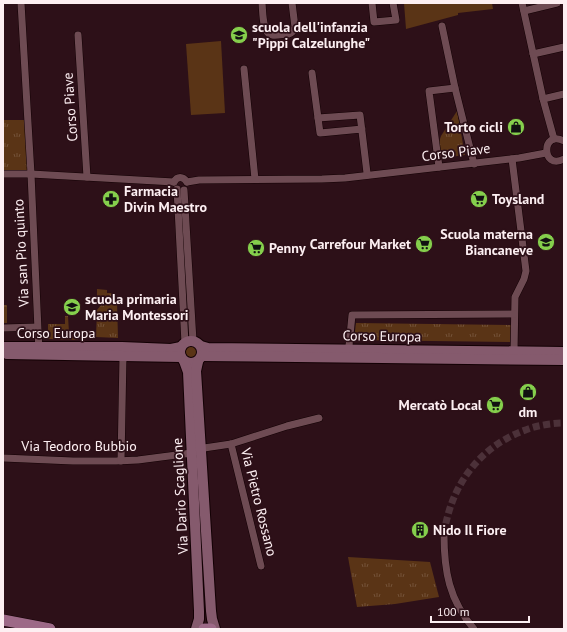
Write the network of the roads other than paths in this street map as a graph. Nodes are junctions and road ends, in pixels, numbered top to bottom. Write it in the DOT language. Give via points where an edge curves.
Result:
graph roads {
  1 [pos="21,3"];
  2 [pos="262,3"];
  3 [pos="292,3"];
  4 [pos="372,3"];
  5 [pos="394,3"];
  6 [pos="557,3"];
  7 [pos="523,7"];
  8 [pos="442,26"];
  9 [pos="78,35"];
  10 [pos="564,47"];
  11 [pos="533,54"];
  12 [pos="244,69"];
  13 [pos="312,73"];
  14 [pos="455,88"];
  15 [pos="564,94"];
  16 [pos="543,99"];
  17 [pos="318,118"];
  18 [pos="362,128"];
  19 [pos="554,139"];
  20 [pos="564,141"];
  21 [pos="546,153"];
  22 [pos="512,159"];
  23 [pos="563,160"];
  24 [pos="474,164"];
  25 [pos="439,167"];
  26 [pos="3,174"];
  27 [pos="31,174"];
  28 [pos="367,175"];
  29 [pos="87,177"];
  30 [pos="255,179"];
  31 [pos="187,182"];
  32 [pos="178,187"];
  33 [pos="514,314"];
  34 [pos="37,327"];
  35 [pos="3,328"];
  36 [pos="349,346"];
  37 [pos="3,347"];
  38 [pos="187,349"];
  39 [pos="39,350"];
  40 [pos="514,352"];
  41 [pos="564,352"];
  42 [pos="3,354"];
  43 [pos="123,356"];
  44 [pos="200,359"];
  45 [pos="564,360"];
  46 [pos="318,418"];
  47 [pos="232,444"];
  48 [pos="196,451"];
  49 [pos="3,458"];
  50 [pos="121,461"];
  51 [pos="444,534"];
  52 [pos="261,566"];
  53 [pos="3,620"];
  54 [pos="50,629"];
  55 [pos="196,629"];
  56 [pos="204,629"];
  57 [pos="211,629"];
  58 [pos="216,629"];
  59 [pos="474,629"];
  1 -- 27 [label="street, Via san Pio quinto"];
  2 -- 3 [label="street" via="265,30 273,35 289,34 294,30"];
  4 -- 5 [label="street" via="374,22 396,20"];
  6 -- 7 [label="street"];
  7 -- 11 [label="street"];
  8 -- 14 [label="street"];
  9 -- 29 [label="street, Corso Piave"];
  10 -- 11 [label="street"];
  11 -- 16 [label="street"];
  12 -- 30 [label="street"];
  13 -- 17 [label="street"];
  14 -- 24 [label="street"];
  14 -- 25 [label="street" via="430,91"];
  15 -- 16 [label="street"];
  16 -- 19 [label="street"];
  17 -- 18 [label="street" via="360,114"];
  17 -- 18 [label="street" via="320,133"];
  18 -- 28 [label="street"];
  19 -- 20 [label="street"];
  19 -- 21 [label="street" via="547,144"];
  21 -- 22 [label="street, Corso Piave"];
  21 -- 23 [label="street" via="552,160"];
  22 -- 24 [label="street, Corso Piave"];
  22 -- 33 [label="street" via="526,270 515,297"];
  24 -- 25 [label="street, Corso Piave"];
  25 -- 28 [label="street, Corso Piave"];
  26 -- 27 [label="street, Corso Piave"];
  27 -- 29 [label="street, Corso Piave"];
  27 -- 34 [label="street, Via san Pio quinto"];
  28 -- 30 [label="street, Corso Piave" via="322,179"];
  29 -- 32 [label="street, Corso Piave"];
  30 -- 31 [label="street, Corso Piave"];
  31 -- 32 [label="street" via="187,185"];
  31 -- 32 [label="street, Corso Piave" via="184,178 176,179"];
  32 -- 38 [label="street, Via Dario Scaglione"];
  33 -- 36 [label="street, Corso Europa" via="352,315"];
  33 -- 40 [label="street"];
  34 -- 35 [label="street"];
  34 -- 39 [label="street, Via san Pio quinto"];
  37 -- 39 [label="main road, Corso Europa"];
  38 -- 39 [label="main road, Corso Europa" via="122,347"];
  38 -- 40 [label="main road, Corso Europa"];
  38 -- 43 [label="main road, Corso Europa"];
  38 -- 44 [label="main road, Via Dario Scaglione" via="203,352"];
  38 -- 44 [label="main road, Corso Europa" via="191,364"];
  38 -- 48 [label="main road, Via Dario Scaglione"];
  39 -- 42 [label="main road, Corso Europa"];
  39 -- 43 [label="main road, Corso Europa"];
  40 -- 41 [label="main road, Corso Europa"];
  43 -- 50 [label="street"];
  44 -- 45 [label="main road, Corso Europa"];
  44 -- 48 [label="main road, Via Dario Scaglione" via="196,371"];
  46 -- 47 [label="street, Via Teodoro Bubbio"];
  47 -- 48 [label="street, Via Teodoro Bubbio"];
  47 -- 52 [label="street, Via Pietro Rossano"];
  48 -- 50 [label="street, Via Teodoro Bubbio"];
  48 -- 55 [label="main road, Via Dario Scaglione" via="199,611"];
  48 -- 58 [label="main road, Via Dario Scaglione" via="211,610"];
  49 -- 50 [label="street, Via Teodoro Bubbio"];
  51 -- 59 [label="street" via="445,567 450,588 461,613"];
  53 -- 54 [label="main road"];
  56 -- 57 [label="main road"];
}
